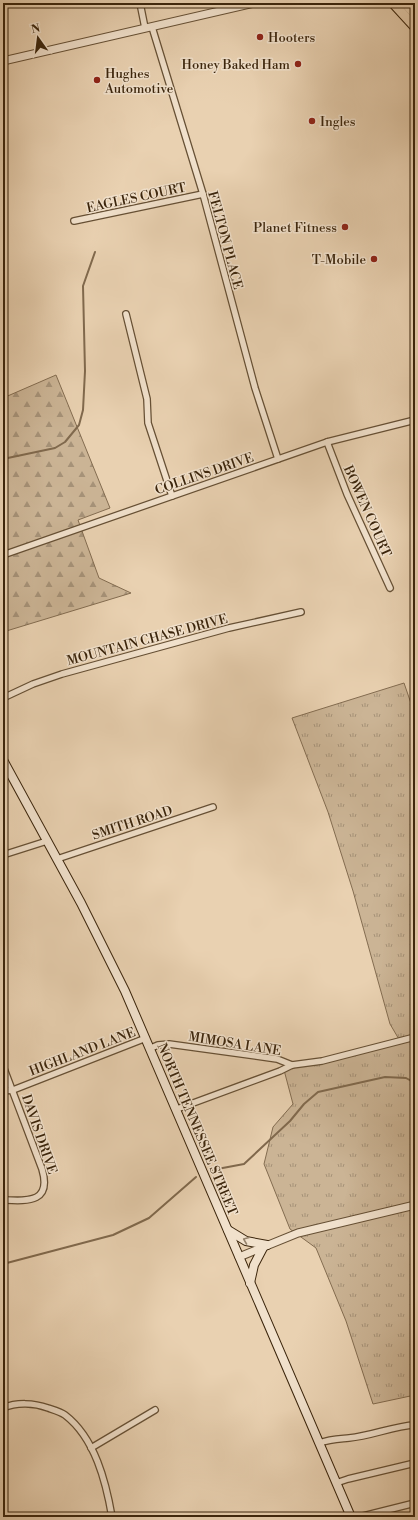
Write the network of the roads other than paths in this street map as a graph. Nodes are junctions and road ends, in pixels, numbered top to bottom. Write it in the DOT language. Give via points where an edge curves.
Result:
graph roads {
  1 [pos="140,3"];
  2 [pos="254,3"];
  3 [pos="393,3"];
  4 [pos="405,3"];
  5 [pos="415,14"];
  6 [pos="149,27"];
  7 [pos="415,27"];
  8 [pos="3,61"];
  9 [pos="203,194"];
  10 [pos="74,221"];
  11 [pos="126,314"];
  12 [pos="415,420"];
  13 [pos="327,442"];
  14 [pos="278,459"];
  15 [pos="172,496"];
  16 [pos="3,555"];
  17 [pos="390,588"];
  18 [pos="301,612"];
  19 [pos="3,698"];
  20 [pos="3,760"];
  21 [pos="213,807"];
  22 [pos="47,841"];
  23 [pos="3,855"];
  24 [pos="58,859"];
  25 [pos="415,1037"];
  26 [pos="146,1038"];
  27 [pos="151,1048"];
  28 [pos="292,1065"];
  29 [pos="3,1066"];
  30 [pos="13,1090"];
  31 [pos="3,1091"];
  32 [pos="177,1108"];
  33 [pos="3,1200"];
  34 [pos="415,1205"];
  35 [pos="228,1230"];
  36 [pos="265,1246"];
  37 [pos="239,1257"];
  38 [pos="250,1284"];
  39 [pos="3,1408"];
  40 [pos="154,1410"];
  41 [pos="415,1425"];
  42 [pos="319,1443"];
  43 [pos="91,1448"];
  44 [pos="415,1463"];
  45 [pos="336,1483"];
  46 [pos="415,1503"];
  47 [pos="112,1517"];
  48 [pos="350,1517"];
  49 [pos="359,1517"];
  1 -- 6 [label="street, FELTON PLACE"];
  2 -- 6 [label="street"];
  3 -- 7 [label="main road"];
  4 -- 5 [label="main road"];
  6 -- 8 [label="street"];
  6 -- 9 [label="street, FELTON PLACE"];
  9 -- 10 [label="street, EAGLES COURT"];
  9 -- 14 [label="street, FELTON PLACE" via="255,388"];
  11 -- 15 [label="street" via="147,399 148,423"];
  12 -- 13 [label="street, COLLINS DRIVE"];
  13 -- 14 [label="street, COLLINS DRIVE"];
  13 -- 17 [label="street, BOWEN COURT" via="347,494"];
  14 -- 15 [label="street, COLLINS DRIVE"];
  15 -- 16 [label="street, COLLINS DRIVE"];
  18 -- 19 [label="street, MOUNTAIN CHASE DRIVE" via="229,628 62,674"];
  20 -- 22 [label="main road, NORTH TENNESSEE STREET"];
  21 -- 24 [label="street, SMITH ROAD"];
  22 -- 23 [label="street"];
  22 -- 24 [label="main road, NORTH TENNESSEE STREET"];
  24 -- 26 [label="main road, NORTH TENNESSEE STREET"];
  25 -- 28 [label="street, MIMOSA LANE" via="322,1061"];
  26 -- 27 [label="main road, NORTH TENNESSEE STREET"];
  26 -- 30 [label="street, HIGHLAND LANE"];
  27 -- 28 [label="street, MIMOSA LANE" via="169,1044 277,1059"];
  27 -- 32 [label="main road, NORTH TENNESSEE STREET"];
  28 -- 32 [label="street, MIMOSA LANE"];
  29 -- 30 [label="street, DAVIS DRIVE"];
  30 -- 31 [label="street, HIGHLAND LANE"];
  30 -- 33 [label="street, DAVIS DRIVE" via="42,1169 45,1185 41,1194 28,1201"];
  32 -- 35 [label="main road, NORTH TENNESSEE STREET"];
  34 -- 36 [label="street" via="298,1233"];
  36 -- 35 [label="main road, one-way" via="246,1241"];
  35 -- 37 [label="main road, NORTH TENNESSEE STREET"];
  36 -- 37 [label="street"];
  36 -- 38 [label="main road" via="254,1265"];
  37 -- 38 [label="main road, NORTH TENNESSEE STREET"];
  38 -- 42 [label="main road, NORTH TENNESSEE STREET"];
  39 -- 43 [label="street" via="31,1403 64,1414 75,1424"];
  40 -- 43 [label="street"];
  41 -- 42 [label="street" via="350,1438 331,1438"];
  42 -- 45 [label="main road, NORTH TENNESSEE STREET"];
  43 -- 47 [label="street" via="107,1490"];
  44 -- 45 [label="street"];
  45 -- 48 [label="main road, NORTH TENNESSEE STREET"];
  46 -- 49 [label="street"];
}
